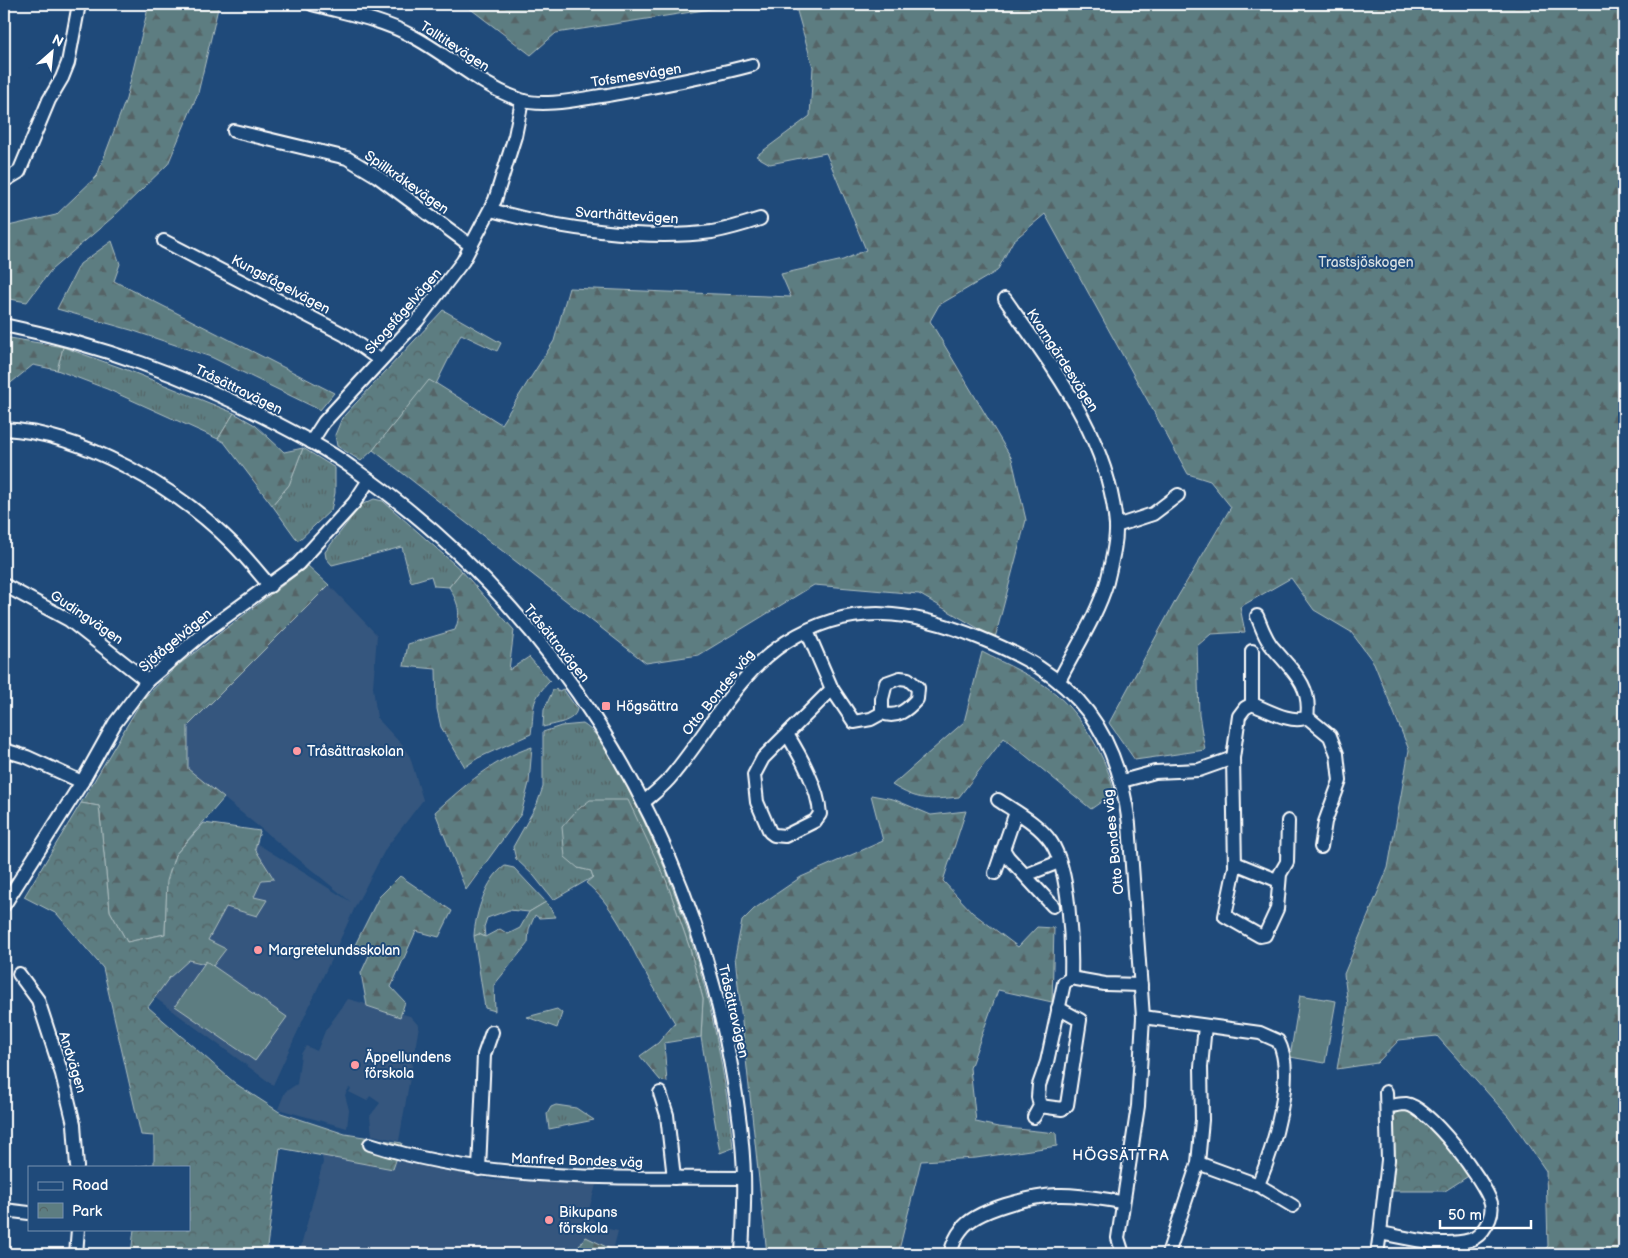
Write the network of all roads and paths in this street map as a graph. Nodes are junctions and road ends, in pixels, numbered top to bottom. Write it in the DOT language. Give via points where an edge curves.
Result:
graph roads {
  1 [pos="79,4"];
  2 [pos="312,4"];
  3 [pos="752,64"];
  4 [pos="522,101"];
  5 [pos="234,131"];
  6 [pos="4,181"];
  7 [pos="491,210"];
  8 [pos="760,219"];
  9 [pos="164,241"];
  10 [pos="470,246"];
  11 [pos="1005,299"];
  12 [pos="4,325"];
  13 [pos="380,360"];
  14 [pos="4,429"];
  15 [pos="311,442"];
  16 [pos="369,480"];
  17 [pos="1178,496"];
  18 [pos="1116,526"];
  19 [pos="4,585"];
  20 [pos="270,586"];
  21 [pos="1257,616"];
  22 [pos="807,631"];
  23 [pos="1252,651"];
  24 [pos="147,681"];
  25 [pos="1059,681"];
  26 [pos="832,689"];
  27 [pos="1252,704"];
  28 [pos="882,713"];
  29 [pos="1307,717"];
  30 [pos="788,734"];
  31 [pos="4,750"];
  32 [pos="1233,758"];
  33 [pos="1122,781"];
  34 [pos="82,782"];
  35 [pos="998,800"];
  36 [pos="644,802"];
  37 [pos="1016,812"];
  38 [pos="1288,821"];
  39 [pos="1321,847"];
  40 [pos="1003,849"];
  41 [pos="1059,862"];
  42 [pos="1235,863"];
  43 [pos="995,874"];
  44 [pos="1026,875"];
  45 [pos="1279,880"];
  46 [pos="4,905"];
  47 [pos="1053,906"];
  48 [pos="19,974"];
  49 [pos="1071,978"];
  50 [pos="1141,985"];
  51 [pos="1058,1008"];
  52 [pos="1143,1017"];
  53 [pos="1206,1026"];
  54 [pos="492,1032"];
  55 [pos="1386,1092"];
  56 [pos="660,1093"];
  57 [pos="1387,1106"];
  58 [pos="370,1144"];
  59 [pos="1198,1163"];
  60 [pos="77,1166"];
  61 [pos="479,1169"];
  62 [pos="674,1178"];
  63 [pos="744,1178"];
  64 [pos="1258,1185"];
  65 [pos="1122,1202"];
  66 [pos="1292,1206"];
  67 [pos="4,1210"];
  68 [pos="28,1213"];
  69 [pos="78,1230"];
  70 [pos="1380,1233"];
  71 [pos="76,1254"];
  72 [pos="742,1254"];
  73 [pos="950,1254"];
  74 [pos="1123,1254"];
  75 [pos="1168,1254"];
  76 [pos="1377,1254"];
  1 -- 6 [label="street" via="62,78 19,172"];
  2 -- 4 [label="street, Talltitevägen" via="376,21 410,35 483,83"];
  3 -- 4 [label="street, Tofsmesvägen" via="700,79 642,90 570,101"];
  4 -- 7 [label="street, Skogsfågelvägen" via="515,136"];
  5 -- 10 [label="street, Spillkråkevägen" via="347,158 377,176"];
  7 -- 8 [label="street, Svarthättevägen" via="571,226 657,234 712,232"];
  7 -- 10 [label="street, Skogsfågelvägen"];
  9 -- 13 [label="street, Kungsfågelvägen" via="345,335"];
  10 -- 13 [label="street, Skogsfågelvägen" via="436,299"];
  11 -- 18 [label="street, Kvarngärdesvägen" via="1081,413 1106,474"];
  12 -- 15 [label="street, Tråsättravägen" via="94,346 156,367 205,387"];
  13 -- 15 [label="street, Skogsfågelvägen" via="324,422"];
  14 -- 20 [label="street" via="79,446 140,474 186,504 232,542"];
  15 -- 16 [label="street, Tråsättravägen"];
  16 -- 20 [label="street, Sjöfågelvägen" via="354,503 308,553"];
  16 -- 36 [label="street, Tråsättravägen" via="455,552 537,639 595,717"];
  17 -- 18 [label="street" via="1153,514"];
  18 -- 25 [label="street, Kvarngärdesvägen" via="1113,554 1099,603"];
  19 -- 24 [label="street, Gudingvägen" via="69,620"];
  20 -- 24 [label="street, Sjöfågelvägen" via="206,631"];
  21 -- 29 [label="street" via="1268,641 1294,670 1306,691"];
  22 -- 25 [label="street, Otto Bondes väg" via="858,615 892,614 922,618 1013,652"];
  22 -- 26 [label="street"];
  22 -- 36 [label="street, Otto Bondes väg" via="771,652 756,666 668,780"];
  23 -- 27 [label="street"];
  24 -- 34 [label="street, Sjöfågelvägen" via="115,724"];
  25 -- 33 [label="street, Otto Bondes väg" via="1088,712 1114,758"];
  26 -- 28 [label="street" via="854,722"];
  26 -- 30 [label="street"];
  27 -- 29 [label="street" via="1291,718"];
  27 -- 32 [label="street" via="1239,716"];
  29 -- 39 [label="street" via="1330,736 1337,754 1340,781 1325,822"];
  30 -- 30 [label="street" via="763,758 754,775 756,802 770,832 779,836 815,821 820,814 804,764"];
  31 -- 34 [label="street"];
  32 -- 33 [label="street" via="1200,770 1155,772"];
  32 -- 42 [label="street"];
  33 -- 50 [label="street, Otto Bondes väg"];
  34 -- 46 [label="street, Sjöfågelvägen"];
  35 -- 37 [label="street"];
  36 -- 63 [label="street, Tråsättravägen" via="682,887 712,980 738,1106"];
  37 -- 40 [label="street"];
  37 -- 41 [label="street" via="1046,836"];
  38 -- 45 [label="street" via="1287,862"];
  40 -- 43 [label="street"];
  40 -- 44 [label="street"];
  41 -- 44 [label="street"];
  41 -- 49 [label="street" via="1069,919"];
  42 -- 45 [label="street"];
  42 -- 45 [label="street" via="1225,916 1260,936 1266,935 1277,909"];
  44 -- 47 [label="street"];
  48 -- 60 [label="street, Andvägen" via="38,1000 62,1074 74,1124"];
  49 -- 50 [label="street" via="1105,984"];
  49 -- 51 [label="street" via="1064,983"];
  50 -- 52 [label="street, Otto Bondes väg"];
  51 -- 51 [label="street" via="1039,1084 1037,1112 1062,1109 1067,1104 1080,1020"];
  52 -- 53 [label="street"];
  52 -- 65 [label="street, Otto Bondes väg" via="1138,1106"];
  53 -- 59 [label="street" via="1200,1067 1202,1120"];
  53 -- 64 [label="street" via="1265,1035 1278,1041 1283,1052 1281,1113"];
  54 -- 61 [label="street" via="484,1054"];
  55 -- 57 [label="street"];
  56 -- 62 [label="street" via="667,1115"];
  57 -- 70 [label="street" via="1388,1160"];
  57 -- 70 [label="street" via="1406,1104 1443,1131 1485,1190 1492,1206 1487,1224 1472,1240 1430,1241"];
  58 -- 61 [label="street, Manfred Bondes väg"];
  59 -- 64 [label="street"];
  59 -- 75 [label="street"];
  61 -- 62 [label="street, Manfred Bondes väg" via="528,1175"];
  62 -- 63 [label="street, Manfred Bondes väg"];
  63 -- 72 [label="street, Tråsättravägen"];
  64 -- 66 [label="street"];
  65 -- 73 [label="street" via="1058,1195 1034,1198 992,1211 968,1223 961,1230"];
  65 -- 74 [label="street, Otto Bondes väg" via="1118,1238"];
  67 -- 68 [label="street"];
  69 -- 71 [label="street"];
  70 -- 76 [label="street"];
}
